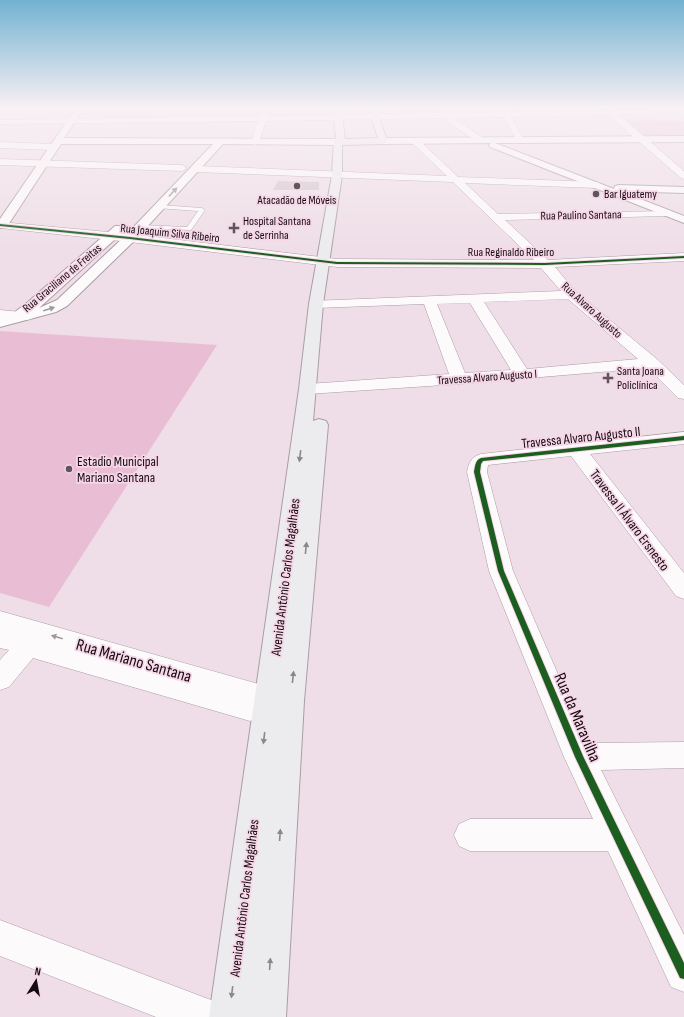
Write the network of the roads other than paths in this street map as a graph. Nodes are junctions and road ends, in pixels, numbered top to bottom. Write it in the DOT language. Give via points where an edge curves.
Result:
graph roads {
  1 [pos="48,155"];
  2 [pos="192,155"];
  3 [pos="202,155"];
  4 [pos="341,155"];
  5 [pos="431,155"];
  6 [pos="661,155"];
  7 [pos="524,156"];
  8 [pos="668,161"];
  9 [pos="684,161"];
  10 [pos="0,162"];
  11 [pos="43,163"];
  12 [pos="182,168"];
  13 [pos="197,169"];
  14 [pos="341,176"];
  15 [pos="684,176"];
  16 [pos="458,180"];
  17 [pos="600,186"];
  18 [pos="684,190"];
  19 [pos="154,203"];
  20 [pos="666,213"];
  21 [pos="496,217"];
  22 [pos="684,220"];
  23 [pos="128,221"];
  24 [pos="1,225"];
  25 [pos="140,227"];
  26 [pos="111,237"];
  27 [pos="130,238"];
  28 [pos="684,257"];
  29 [pos="331,263"];
  30 [pos="545,264"];
  31 [pos="571,295"];
  32 [pos="474,298"];
  33 [pos="429,300"];
  34 [pos="322,304"];
  35 [pos="11,317"];
  36 [pos="652,363"];
  37 [pos="522,374"];
  38 [pos="459,379"];
  39 [pos="316,389"];
  40 [pos="684,394"];
  41 [pos="684,438"];
  42 [pos="576,449"];
  43 [pos="481,460"];
  44 [pos="684,590"];
  45 [pos="0,620"];
  46 [pos="0,638"];
  47 [pos="28,646"];
  48 [pos="0,679"];
  49 [pos="273,707"];
  50 [pos="684,755"];
  51 [pos="579,757"];
  52 [pos="470,835"];
  53 [pos="617,835"];
  54 [pos="0,938"];
  55 [pos="684,974"];
  56 [pos="205,1017"];
  57 [pos="229,1017"];
  58 [pos="266,1017"];
  1 -- 11 [label="street"];
  2 -- 12 [label="street, Rua Graciliano de Freitas"];
  3 -- 13 [label="street, Rua Graciliano de Freitas"];
  4 -- 14 [label="main road, Avenida Antônio Carlos Magalhães"];
  5 -- 16 [label="street, Rua Alvaro Augusto"];
  6 -- 8 [label="street"];
  7 -- 17 [label="street"];
  8 -- 9 [label="street"];
  8 -- 15 [label="street"];
  10 -- 11 [label="street"];
  11 -- 12 [label="street"];
  11 -- 24 [label="street"];
  12 -- 19 [label="street, Rua Graciliano de Freitas"];
  13 -- 14 [label="street"];
  19 -- 13 [label="street, Rua Graciliano de Freitas, one-way"];
  14 -- 16 [label="street"];
  14 -- 29 [label="main road, Avenida Antônio Carlos Magalhães"];
  16 -- 17 [label="street"];
  16 -- 21 [label="street, Rua Alvaro Augusto"];
  17 -- 18 [label="street"];
  17 -- 20 [label="street"];
  19 -- 25 [label="street, Rua Graciliano de Freitas"];
  19 -- 25 [label="lane" via="202,210 189,229"];
  20 -- 21 [label="street, Rua Paulino Santana"];
  20 -- 22 [label="street"];
  21 -- 30 [label="street, Rua Alvaro Augusto"];
  23 -- 26 [label="street, Rua Graciliano de Freitas"];
  24 -- 26 [label="street, Rua Joaquim Silva Ribeiro"];
  25 -- 27 [label="street, Rua Graciliano de Freitas"];
  26 -- 27 [label="street, Rua Joaquim Silva Ribeiro"];
  26 -- 35 [label="street, Rua Graciliano de Freitas" via="33,305"];
  27 -- 29 [label="street, Rua Joaquim Silva Ribeiro"];
  35 -- 27 [label="street, Rua Graciliano de Freitas, one-way" via="62,304"];
  28 -- 30 [label="street, Rua Reginaldo Ribeiro"];
  29 -- 30 [label="street, Rua Reginaldo Ribeiro"];
  29 -- 34 [label="main road, Avenida Antônio Carlos Magalhães"];
  30 -- 31 [label="street, Rua Alvaro Augusto"];
  31 -- 32 [label="street"];
  31 -- 36 [label="street, Rua Alvaro Augusto"];
  32 -- 33 [label="street"];
  32 -- 37 [label="street"];
  33 -- 34 [label="street"];
  33 -- 38 [label="street"];
  34 -- 39 [label="main road, Avenida Antônio Carlos Magalhães"];
  36 -- 37 [label="street, Travessa Alvaro Augusto I"];
  36 -- 40 [label="street, Rua Alvaro Augusto"];
  37 -- 38 [label="street, Travessa Alvaro Augusto I"];
  38 -- 39 [label="street, Travessa Alvaro Augusto I"];
  39 -- 49 [label="main road, Avenida Antônio Carlos Magalhães"];
  41 -- 42 [label="street, Travessa Alvaro Augusto II"];
  42 -- 43 [label="street, Travessa Alvaro Augusto II"];
  42 -- 44 [label="street, Travessa II Álvaro Ersnesto"];
  43 -- 51 [label="street, Rua da Maravilha" via="478,472 501,571"];
  49 -- 45 [label="street, Rua Mariano Santana, one-way"];
  46 -- 47 [label="street, Rua Mariano Santana"];
  47 -- 48 [label="street"];
  47 -- 49 [label="street, Rua Mariano Santana"];
  49 -- 57 [label="main road, Avenida Antônio Carlos Magalhães, one-way"];
  58 -- 49 [label="main road, Avenida Antônio Carlos Magalhães, one-way"];
  50 -- 51 [label="street"];
  51 -- 53 [label="street, Rua da Maravilha"];
  52 -- 53 [label="street"];
  53 -- 55 [label="street, Rua da Maravilha"];
  54 -- 56 [label="street"];
}
